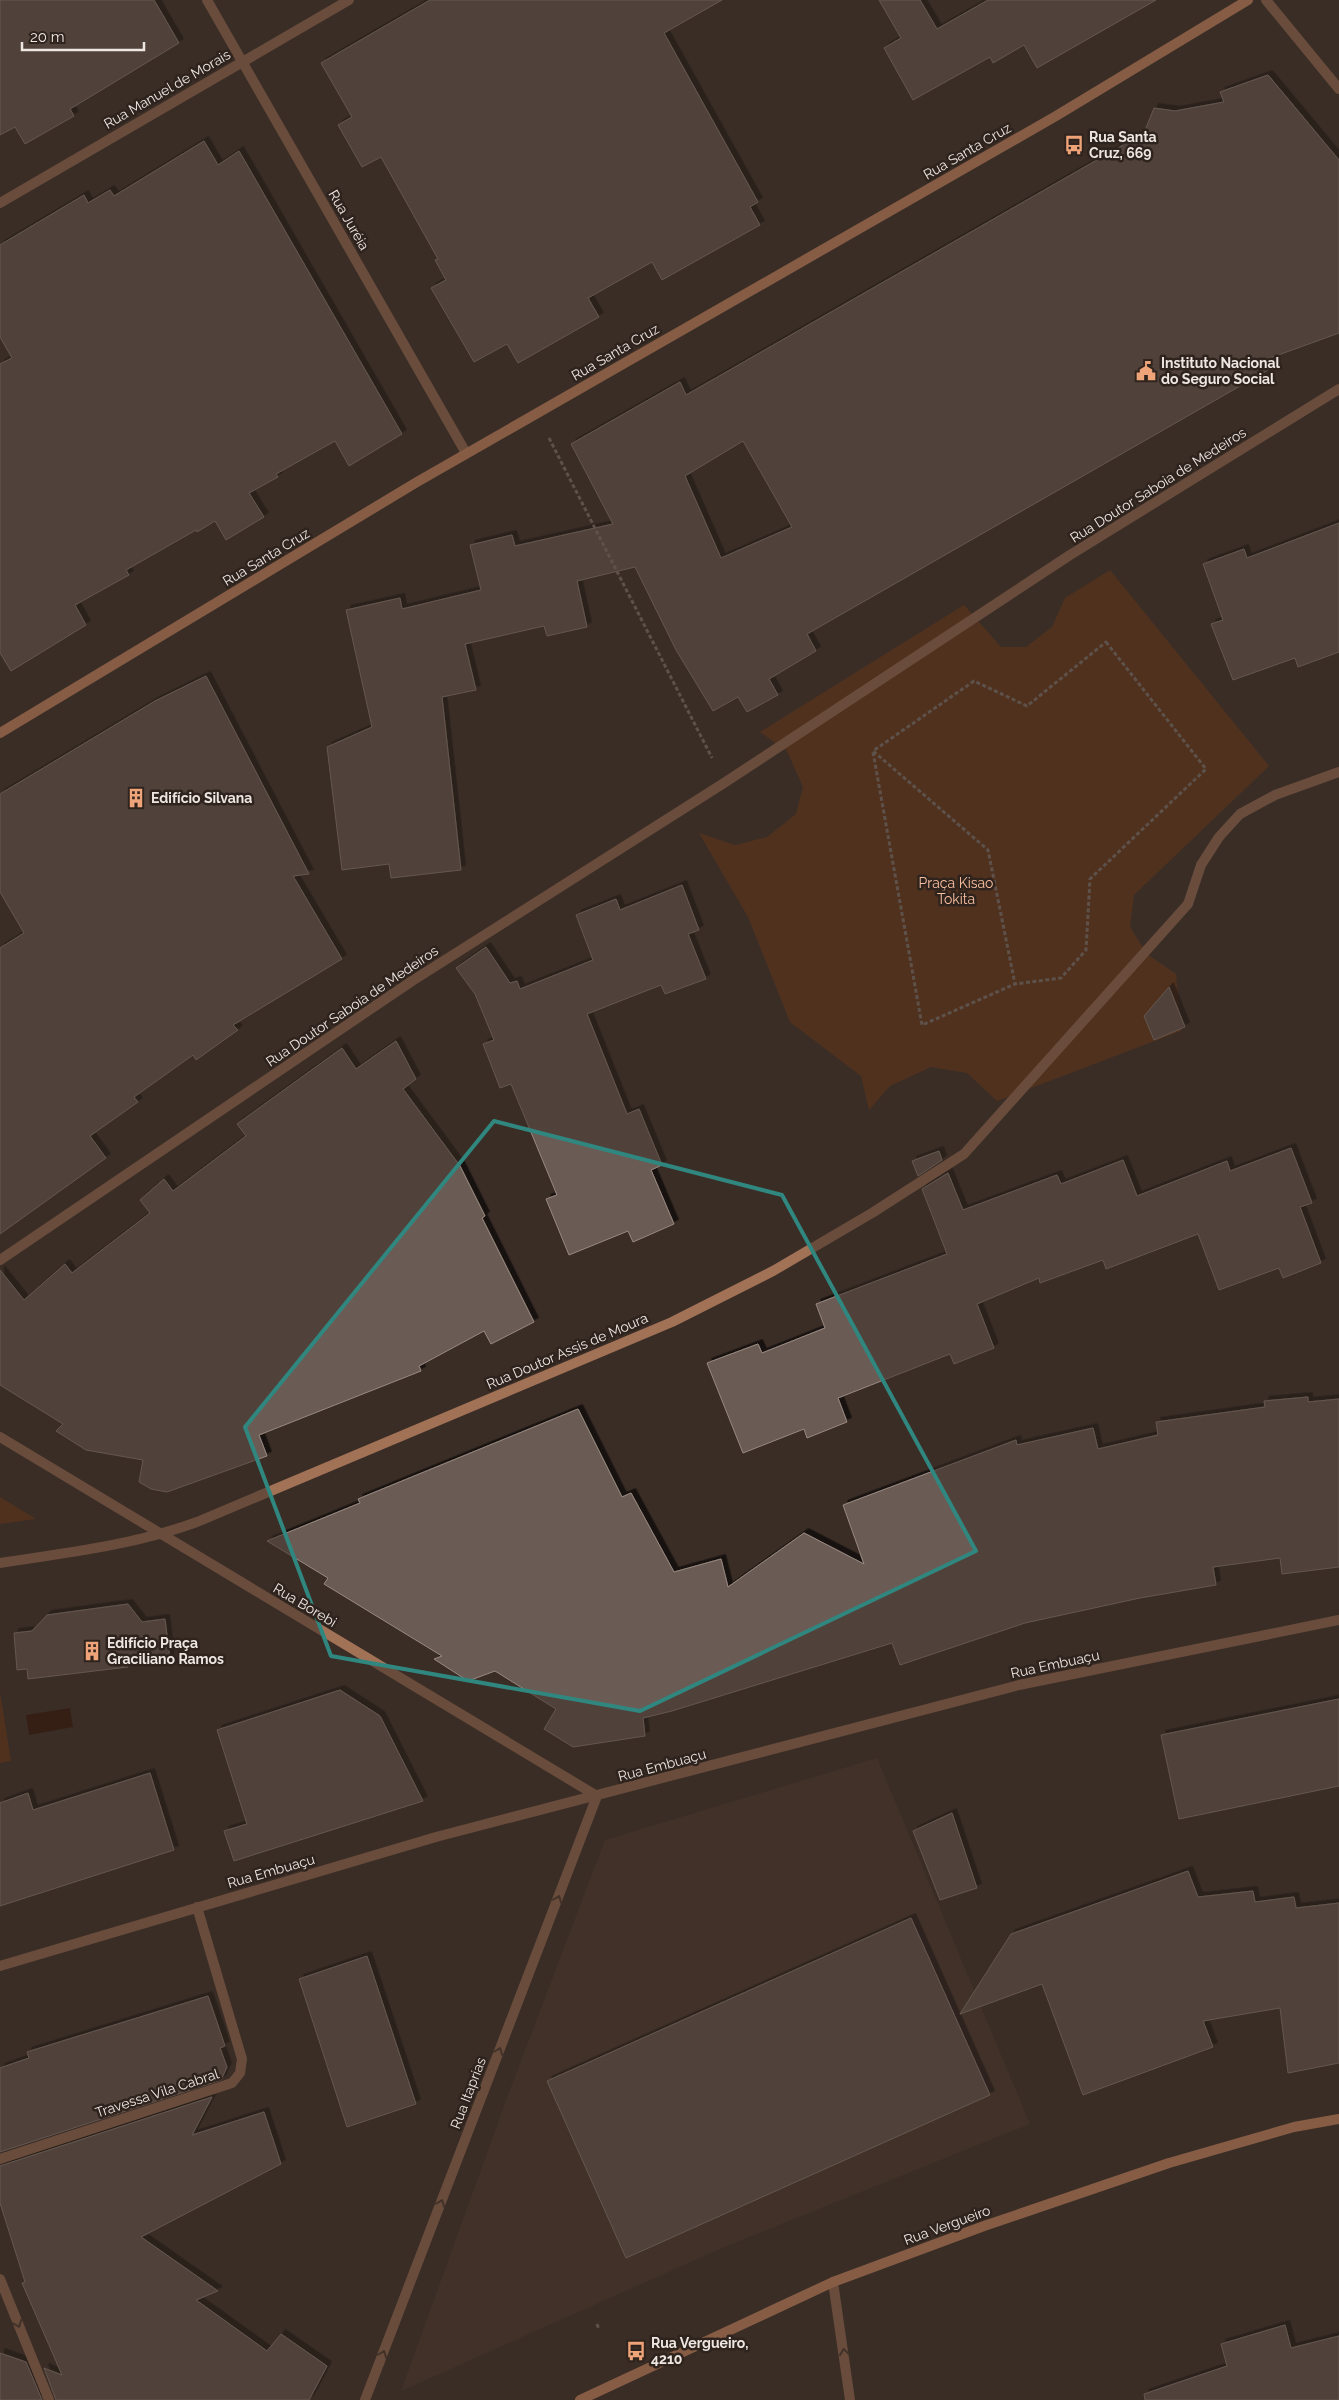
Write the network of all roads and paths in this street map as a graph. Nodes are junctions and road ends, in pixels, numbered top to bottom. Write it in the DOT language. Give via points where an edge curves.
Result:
graph roads {
  1 [pos="208,0"];
  2 [pos="349,0"];
  3 [pos="1248,0"];
  4 [pos="1266,0"];
  5 [pos="242,60"];
  6 [pos="1339,89"];
  7 [pos="0,203"];
  8 [pos="1339,389"];
  9 [pos="536,413"];
  10 [pos="466,454"];
  11 [pos="0,733"];
  12 [pos="873,751"];
  13 [pos="1339,772"];
  14 [pos="724,783"];
  15 [pos="1015,984"];
  16 [pos="0,1260"];
  17 [pos="0,1436"];
  18 [pos="162,1535"];
  19 [pos="0,1564"];
  20 [pos="1339,1620"];
  21 [pos="597,1796"];
  22 [pos="197,1907"];
  23 [pos="0,1966"];
  24 [pos="1339,2119"];
  25 [pos="0,2159"];
  26 [pos="0,2279"];
  27 [pos="833,2282"];
  28 [pos="597,2324"];
  29 [pos="599,2330"];
  30 [pos="49,2400"];
  31 [pos="365,2400"];
  32 [pos="580,2400"];
  33 [pos="850,2400"];
  1 -- 5 [label="street, Rua Juréia"];
  2 -- 5 [label="street, Rua Manuel de Morais"];
  3 -- 9 [label="street, Rua Santa Cruz" via="1056,116"];
  4 -- 6 [label="street"];
  5 -- 7 [label="street, Rua Manuel de Morais"];
  5 -- 10 [label="street, Rua Juréia"];
  8 -- 14 [label="street, Rua Doutor Saboia de Medeiros" via="1103,535"];
  9 -- 10 [label="street, Rua Santa Cruz"];
  9 -- 14 [label="path"];
  10 -- 11 [label="street, Rua Santa Cruz"];
  12 -- 15 [label="path" via="988,850"];
  12 -- 15 [label="path" via="922,1025"];
  12 -- 15 [label="path" via="974,681 1026,706 1106,642 1206,769 1090,879 1086,950 1061,978"];
  13 -- 18 [label="street, Rua Doutor Assis de Moura" via="1275,795 1240,814 1219,837 1201,865 1188,904 964,1154 773,1271 672,1322"];
  14 -- 16 [label="street, Rua Doutor Saboia de Medeiros" via="412,981"];
  17 -- 18 [label="street, Rua Borebi"];
  18 -- 19 [label="street, Rua Doutor Assis de Moura"];
  18 -- 21 [label="street, Rua Borebi"];
  20 -- 21 [label="street, Rua Embuaçu" via="1019,1685"];
  21 -- 22 [label="street, Rua Embuaçu" via="436,1837"];
  31 -- 21 [label="street, Rua Itaprias, one-way"];
  22 -- 23 [label="street, Rua Embuaçu"];
  22 -- 25 [label="street, Travessa Vila Cabral" via="242,2059 240,2073 232,2083"];
  24 -- 27 [label="street, Rua Vergueiro" via="1294,2127 1169,2163"];
  26 -- 30 [label="street, one-way"];
  27 -- 32 [label="street, Rua Vergueiro"];
  33 -- 27 [label="street, one-way"];
  28 -- 29 [label="path"];
}
